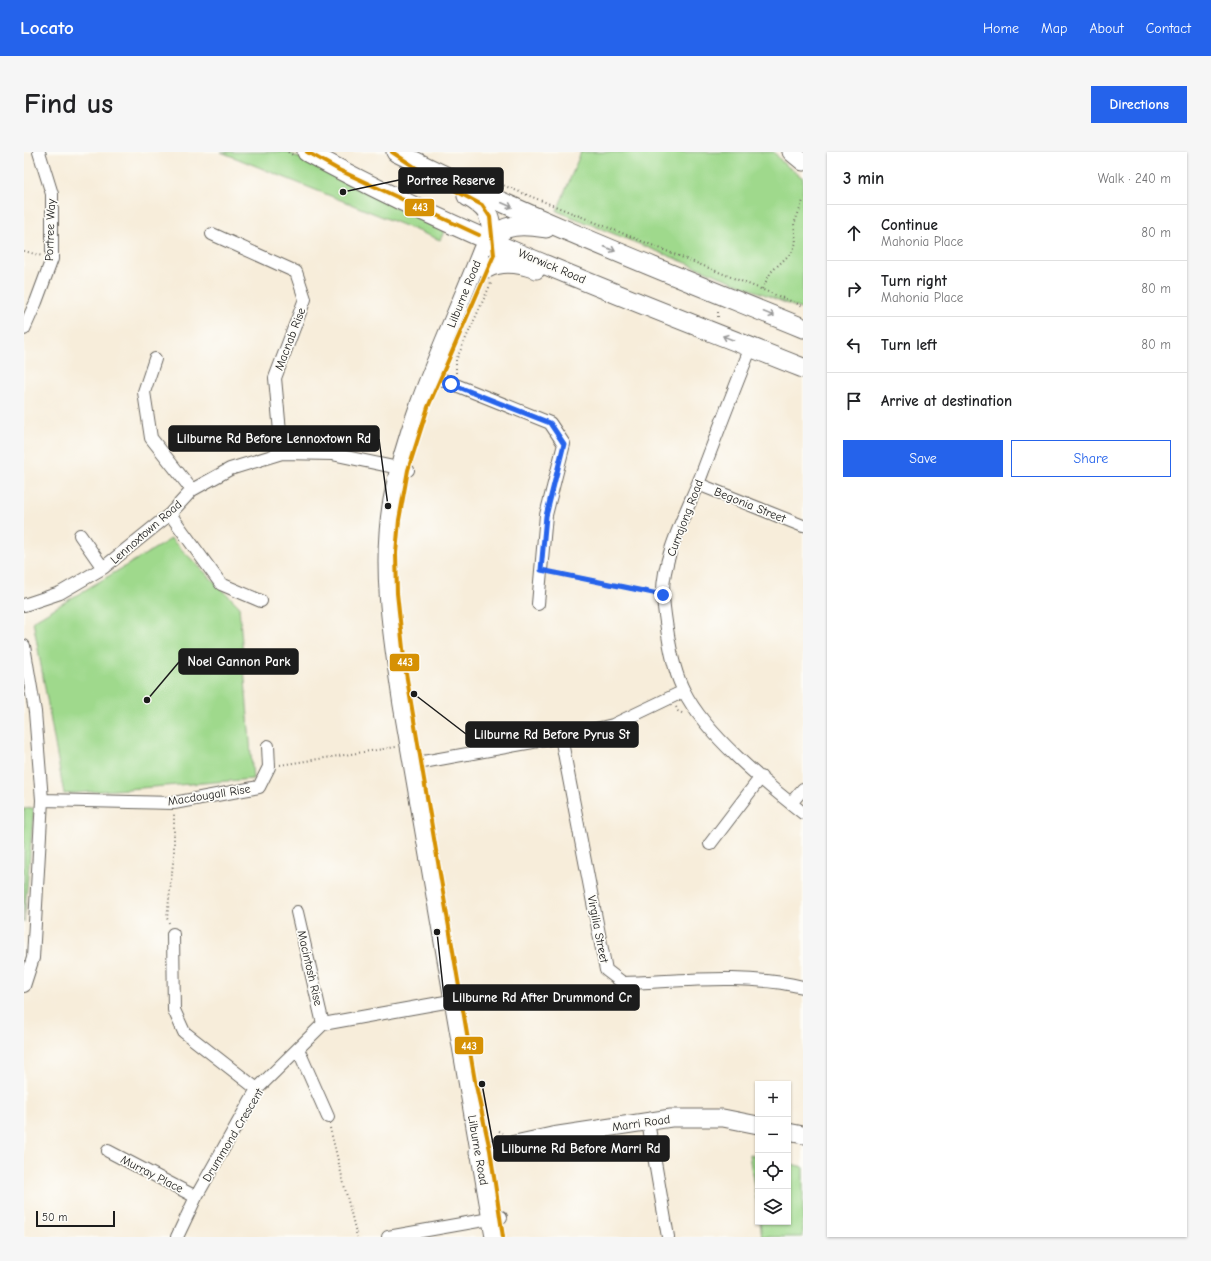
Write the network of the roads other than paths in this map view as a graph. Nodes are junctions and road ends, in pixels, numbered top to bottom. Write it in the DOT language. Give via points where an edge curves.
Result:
graph roads {
  1 [pos="39,152"];
  2 [pos="307,152"];
  3 [pos="392,152"];
  4 [pos="396,152"];
  5 [pos="791,152"];
  6 [pos="803,162"];
  7 [pos="212,234"];
  8 [pos="580,236"];
  9 [pos="493,241"];
  10 [pos="491,271"];
  11 [pos="622,296"];
  12 [pos="803,328"];
  13 [pos="24,329"];
  14 [pos="751,347"];
  15 [pos="155,359"];
  16 [pos="803,368"];
  17 [pos="442,376"];
  18 [pos="282,453"];
  19 [pos="404,469"];
  20 [pos="698,484"];
  21 [pos="192,490"];
  22 [pos="170,514"];
  23 [pos="803,526"];
  24 [pos="80,534"];
  25 [pos="103,568"];
  26 [pos="262,601"];
  27 [pos="538,604"];
  28 [pos="24,605"];
  29 [pos="24,646"];
  30 [pos="684,691"];
  31 [pos="562,737"];
  32 [pos="268,746"];
  33 [pos="416,763"];
  34 [pos="761,777"];
  35 [pos="803,789"];
  36 [pos="42,800"];
  37 [pos="791,803"];
  38 [pos="803,813"];
  39 [pos="710,844"];
  40 [pos="297,912"];
  41 [pos="173,934"];
  42 [pos="24,986"];
  43 [pos="803,987"];
  44 [pos="457,1000"];
  45 [pos="324,1024"];
  46 [pos="298,1049"];
  47 [pos="257,1089"];
  48 [pos="328,1117"];
  49 [pos="648,1122"];
  50 [pos="755,1125"];
  51 [pos="791,1133"];
  52 [pos="803,1136"];
  53 [pos="108,1151"];
  54 [pos="484,1151"];
  55 [pos="196,1197"];
  56 [pos="496,1218"];
  57 [pos="177,1237"];
  58 [pos="388,1237"];
  59 [pos="494,1237"];
  60 [pos="503,1237"];
  61 [pos="668,1237"];
  1 -- 13 [label="street, Portree Way" via="52,194 52,259"];
  2 -- 9 [label="main road, Warwick Road"];
  3 -- 9 [label="main road" via="428,176 482,205 490,217"];
  4 -- 8 [label="main road, one-way" via="471,189"];
  5 -- 6 [label="street"];
  7 -- 18 [label="street, Macnab Rise" via="296,272 305,299 275,378"];
  8 -- 9 [label="main road" via="546,227 518,226 501,230 495,234"];
  8 -- 12 [label="main road, one-way"];
  9 -- 10 [label="street, Lilburne Road"];
  9 -- 11 [label="main road, Warwick Road"];
  9 -- 17 [label="street, Lilburne Road" via="482,249"];
  10 -- 11 [label="main road" via="502,263 520,264 599,294"];
  10 -- 17 [label="street, Lilburne Road"];
  14 -- 11 [label="main road, Warwick Road, one-way"];
  14 -- 16 [label="main road, Warwick Road"];
  14 -- 20 [label="street, Currajong Road"];
  15 -- 21 [label="street" via="144,392 151,438"];
  17 -- 19 [label="street, Lilburne Road" via="412,427"];
  17 -- 27 [label="street" via="550,423 564,444 546,516"];
  18 -- 19 [label="street, Lennoxtown Road" via="332,454"];
  18 -- 21 [label="street, Lennoxtown Road" via="230,469"];
  19 -- 33 [label="street, Lilburne Road" via="392,500 387,567 395,660"];
  20 -- 23 [label="street, Begonia Street"];
  20 -- 30 [label="street, Currajong Road" via="679,527 668,562 663,595 670,646"];
  21 -- 22 [label="street, Lennoxtown Road"];
  22 -- 25 [label="street, Lennoxtown Road"];
  22 -- 26 [label="street" via="221,584"];
  24 -- 25 [label="street"];
  25 -- 28 [label="street, Lennoxtown Road" via="60,593"];
  29 -- 36 [label="street" via="35,712"];
  30 -- 31 [label="street" via="613,725"];
  30 -- 34 [label="street, Currajong Road" via="718,738"];
  31 -- 33 [label="street"];
  31 -- 43 [label="street, Virgilia Street" via="606,970 623,983 733,979"];
  32 -- 36 [label="street, Macdougall Rise" via="269,767 259,787 174,803"];
  33 -- 44 [label="street, Lilburne Road"];
  34 -- 37 [label="street, Currajong Road"];
  34 -- 39 [label="street"];
  35 -- 37 [label="street"];
  36 -- 42 [label="street" via="33,958"];
  37 -- 38 [label="street, Currajong Road"];
  40 -- 45 [label="street, Macintosh Rise"];
  41 -- 47 [label="street" via="174,1010 184,1032"];
  44 -- 45 [label="street"];
  44 -- 54 [label="street, Lilburne Road"];
  45 -- 46 [label="street, Drummond Crescent"];
  46 -- 47 [label="street, Drummond Crescent"];
  46 -- 48 [label="street"];
  47 -- 55 [label="street, Drummond Crescent"];
  49 -- 50 [label="street, Marri Road" via="671,1118 723,1118"];
  49 -- 54 [label="street, Marri Road" via="552,1136"];
  49 -- 61 [label="street"];
  51 -- 52 [label="street"];
  53 -- 55 [label="street, Murray Place"];
  54 -- 56 [label="street, Lilburne Road"];
  55 -- 57 [label="street, Drummond Crescent"];
  56 -- 58 [label="street"];
  56 -- 59 [label="street, Lilburne Road"];
  56 -- 60 [label="street, Lilburne Road"];
}
